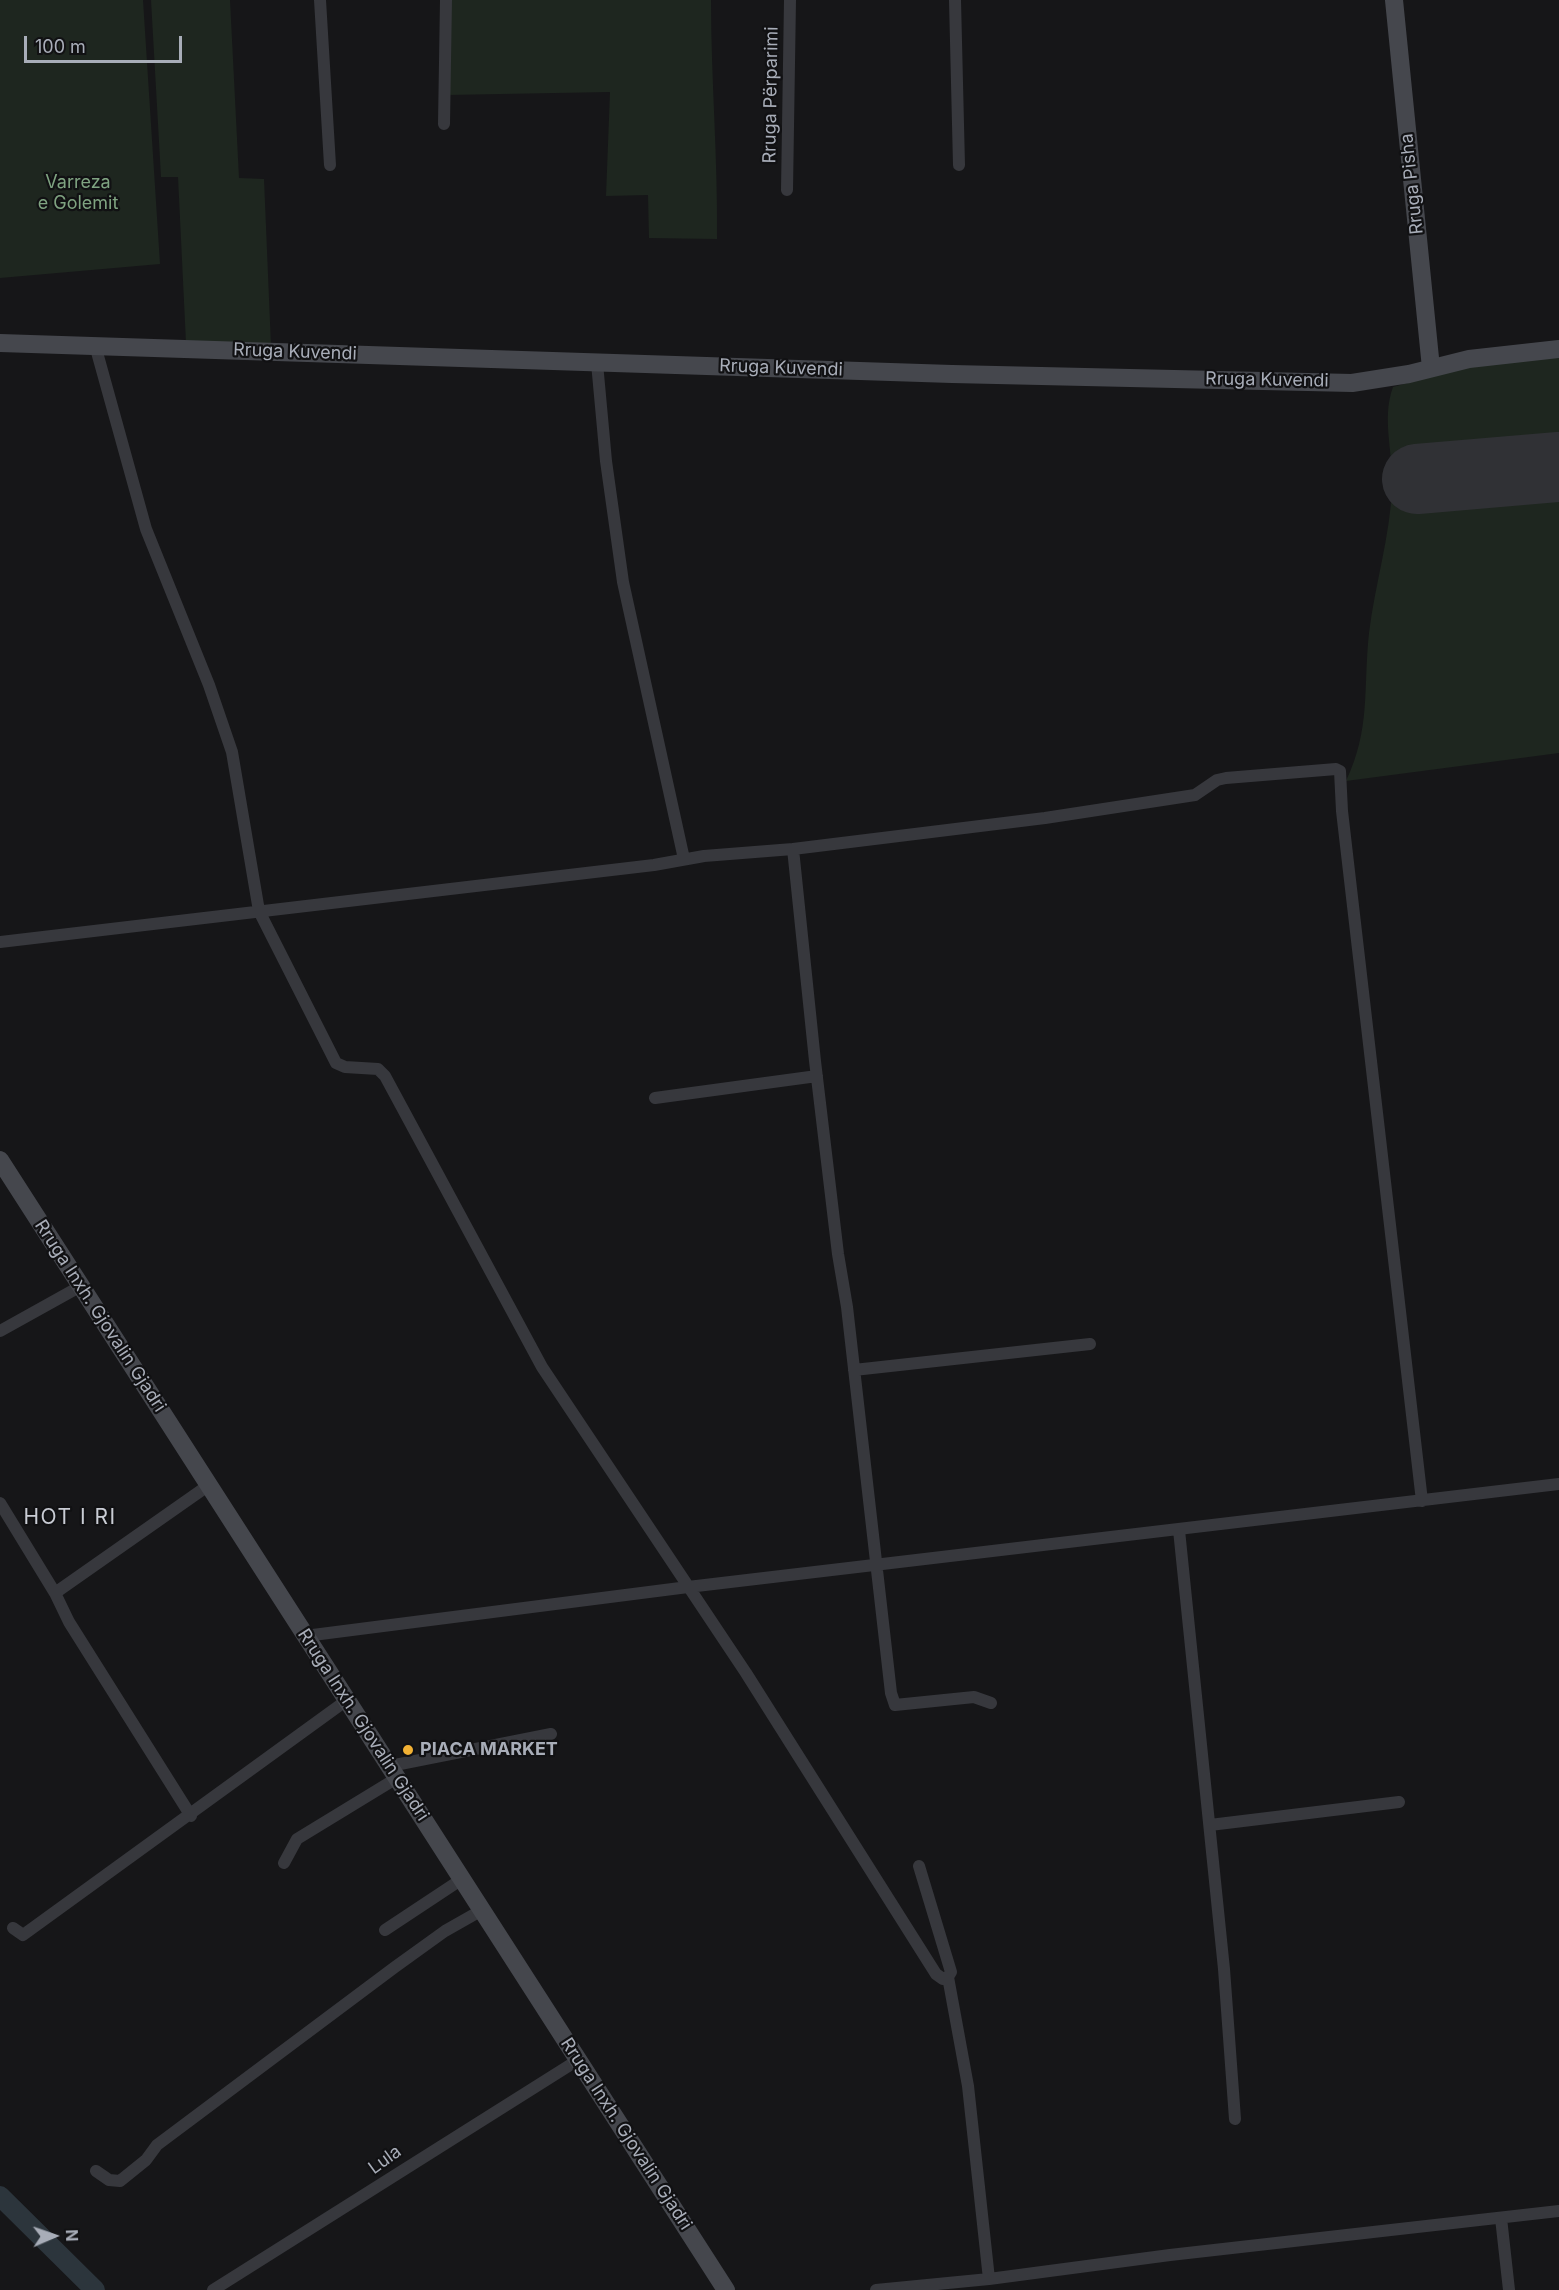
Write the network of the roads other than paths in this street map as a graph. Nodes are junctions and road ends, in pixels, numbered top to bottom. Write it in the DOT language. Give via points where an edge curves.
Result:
graph roads {
  1 [pos="320,0"];
  2 [pos="446,0"];
  3 [pos="790,0"];
  4 [pos="955,0"];
  5 [pos="1394,0"];
  6 [pos="444,124"];
  7 [pos="330,165"];
  8 [pos="958,165"];
  9 [pos="787,190"];
  10 [pos="0,343"];
  11 [pos="95,345"];
  12 [pos="1559,349"];
  13 [pos="597,363"];
  14 [pos="1431,368"];
  15 [pos="793,849"];
  16 [pos="684,859"];
  17 [pos="259,911"];
  18 [pos="0,942"];
  19 [pos="817,1076"];
  20 [pos="655,1098"];
  21 [pos="0,1160"];
  22 [pos="81,1286"];
  23 [pos="0,1331"];
  24 [pos="1090,1344"];
  25 [pos="854,1370"];
  26 [pos="1559,1484"];
  27 [pos="208,1485"];
  28 [pos="1422,1501"];
  29 [pos="0,1503"];
  30 [pos="1179,1530"];
  31 [pos="876,1564"];
  32 [pos="688,1587"];
  33 [pos="56,1593"];
  34 [pos="305,1636"];
  35 [pos="347,1701"];
  36 [pos="991,1702"];
  37 [pos="551,1734"];
  38 [pos="393,1772"];
  39 [pos="1399,1802"];
  40 [pos="191,1816"];
  41 [pos="1210,1825"];
  42 [pos="284,1863"];
  43 [pos="919,1866"];
  44 [pos="462,1879"];
  45 [pos="482,1910"];
  46 [pos="13,1928"];
  47 [pos="385,1930"];
  48 [pos="948,1977"];
  49 [pos="578,2060"];
  50 [pos="1235,2119"];
  51 [pos="96,2171"];
  52 [pos="1559,2211"];
  53 [pos="1501,2218"];
  54 [pos="989,2279"];
  55 [pos="213,2290"];
  56 [pos="726,2290"];
  57 [pos="876,2290"];
  58 [pos="1509,2290"];
  1 -- 7 [label="street"];
  2 -- 6 [label="street"];
  3 -- 9 [label="street, Rruga Përparimi"];
  4 -- 8 [label="street"];
  5 -- 14 [label="street, Rruga Pisha"];
  10 -- 11 [label="street, Rruga Kuvendi"];
  11 -- 13 [label="street, Rruga Kuvendi"];
  11 -- 17 [label="street" via="146,529 232,752"];
  12 -- 14 [label="street, Rruga Kuvendi" via="1498,355"];
  13 -- 14 [label="street, Rruga Kuvendi" via="1352,383"];
  13 -- 16 [label="street" via="623,582"];
  15 -- 16 [label="street"];
  15 -- 19 [label="street"];
  15 -- 28 [label="street" via="1195,795 1226,778 1340,771"];
  16 -- 17 [label="street"];
  17 -- 18 [label="street"];
  17 -- 32 [label="street" via="336,1063 378,1069 386,1076 542,1367"];
  19 -- 20 [label="street"];
  19 -- 25 [label="street"];
  21 -- 22 [label="street, Rruga Inxh. Gjovalin Gjadri"];
  22 -- 23 [label="street"];
  22 -- 27 [label="street, Rruga Inxh. Gjovalin Gjadri"];
  24 -- 25 [label="street"];
  25 -- 31 [label="street"];
  26 -- 28 [label="street"];
  27 -- 33 [label="street"];
  27 -- 34 [label="street, Rruga Inxh. Gjovalin Gjadri"];
  28 -- 30 [label="street"];
  29 -- 33 [label="street"];
  30 -- 31 [label="street"];
  30 -- 41 [label="street"];
  31 -- 32 [label="street"];
  31 -- 36 [label="street" via="895,1705 974,1697"];
  32 -- 34 [label="street"];
  32 -- 48 [label="street" via="936,1974 943,1979"];
  33 -- 40 [label="street" via="69,1622"];
  34 -- 35 [label="street, Rruga Inxh. Gjovalin Gjadri"];
  35 -- 38 [label="street, Rruga Inxh. Gjovalin Gjadri"];
  35 -- 40 [label="street" via="249,1768"];
  37 -- 38 [label="street"];
  38 -- 42 [label="street" via="297,1839"];
  38 -- 44 [label="street, Rruga Inxh. Gjovalin Gjadri"];
  39 -- 41 [label="street"];
  40 -- 46 [label="street" via="23,1935"];
  41 -- 50 [label="street"];
  43 -- 48 [label="street" via="951,1972"];
  44 -- 45 [label="street, Rruga Inxh. Gjovalin Gjadri"];
  44 -- 47 [label="street"];
  45 -- 49 [label="street, Rruga Inxh. Gjovalin Gjadri"];
  45 -- 51 [label="street" via="446,1931 310,2030 157,2145 146,2160 120,2181 109,2180"];
  48 -- 54 [label="street" via="968,2086"];
  49 -- 55 [label="street, Lula"];
  49 -- 56 [label="street, Rruga Inxh. Gjovalin Gjadri"];
  52 -- 53 [label="street"];
  53 -- 54 [label="street"];
  53 -- 58 [label="street"];
  54 -- 57 [label="street"];
}
